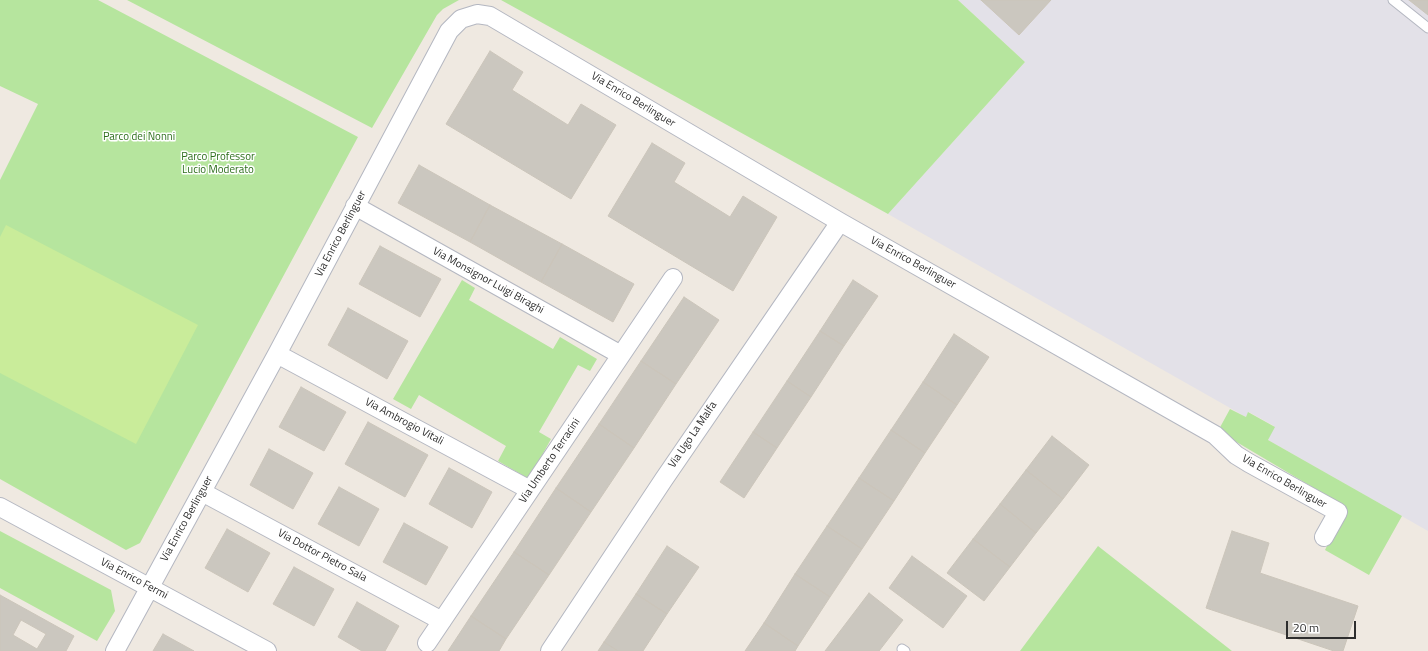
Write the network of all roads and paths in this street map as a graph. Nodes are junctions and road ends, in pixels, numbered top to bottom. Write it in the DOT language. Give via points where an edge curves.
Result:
graph roads {
  1 [pos="1393,0"];
  2 [pos="1428,28"];
  3 [pos="355,206"];
  4 [pos="840,222"];
  5 [pos="672,278"];
  6 [pos="277,354"];
  7 [pos="621,355"];
  8 [pos="530,490"];
  9 [pos="202,492"];
  10 [pos="0,507"];
  11 [pos="1324,537"];
  12 [pos="149,587"];
  13 [pos="442,621"];
  14 [pos="427,643"];
  15 [pos="115,651"];
  16 [pos="267,651"];
  17 [pos="550,651"];
  1 -- 2 [label="lane"];
  3 -- 4 [label="street, Via Enrico Berlinguer" via="451,27 469,15 482,14 490,16"];
  3 -- 6 [label="street, Via Enrico Berlinguer"];
  3 -- 7 [label="street, Via Monsignor Luigi Biraghi"];
  4 -- 11 [label="street, Via Enrico Berlinguer" via="1216,435 1243,459 1338,512"];
  4 -- 17 [label="street, Via Ugo La Malfa"];
  5 -- 7 [label="street, Via Umberto Terracini"];
  6 -- 8 [label="street, Via Ambrogio Vitali"];
  6 -- 9 [label="street, Via Enrico Berlinguer"];
  7 -- 8 [label="street, Via Umberto Terracini"];
  8 -- 13 [label="street, Via Umberto Terracini"];
  9 -- 12 [label="street, Via Enrico Berlinguer"];
  9 -- 13 [label="street, Via Dottor Pietro Sala"];
  10 -- 12 [label="street, Via Enrico Fermi"];
  12 -- 15 [label="street, Via Enrico Berlinguer"];
  12 -- 16 [label="street, Via Enrico Fermi"];
  13 -- 14 [label="street, Via Umberto Terracini"];
}
